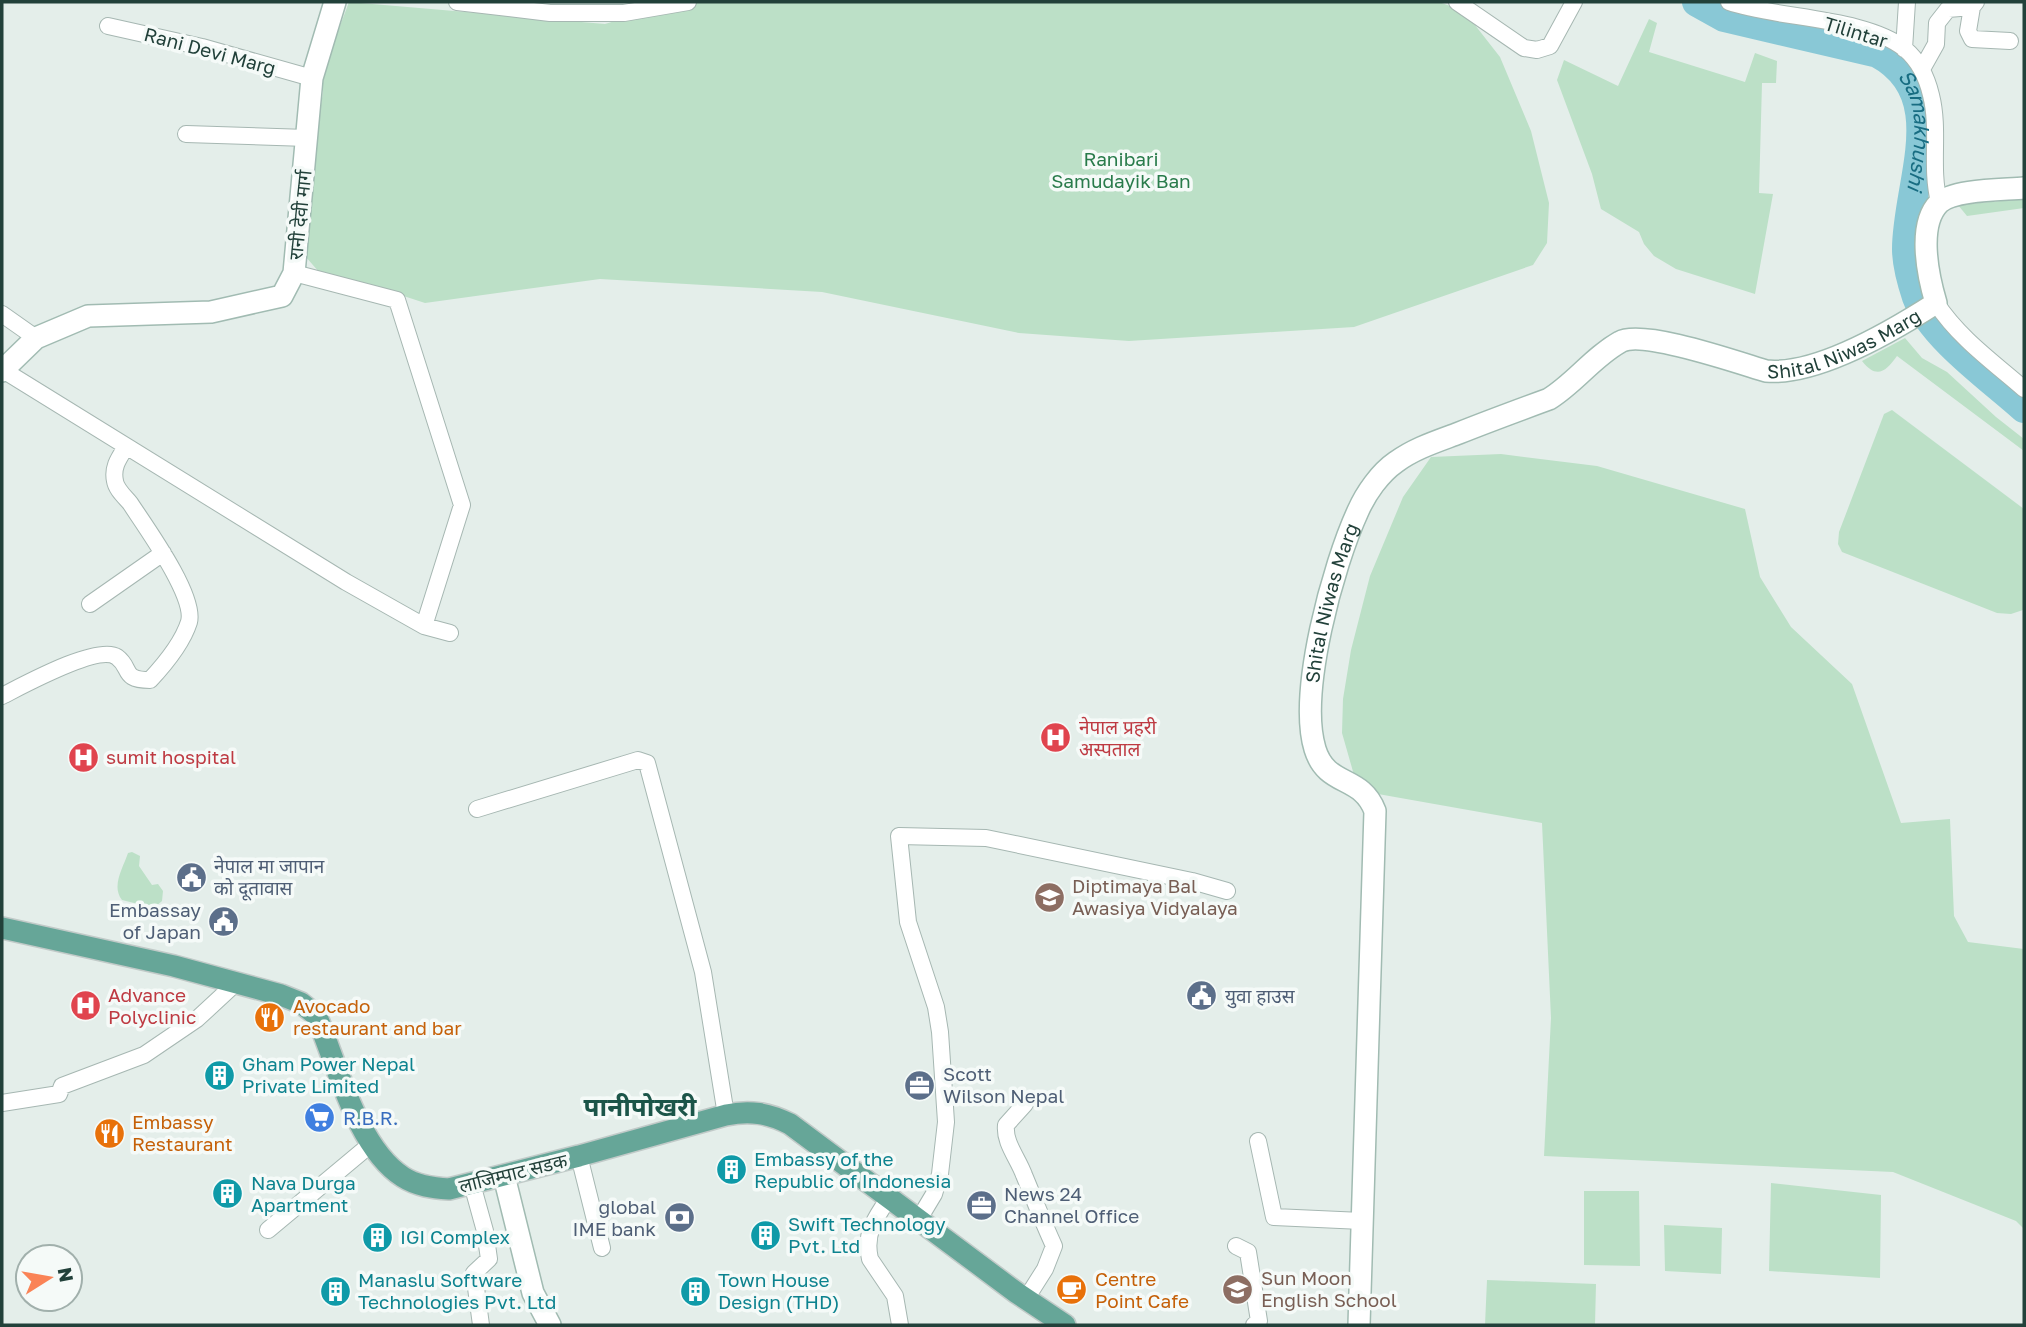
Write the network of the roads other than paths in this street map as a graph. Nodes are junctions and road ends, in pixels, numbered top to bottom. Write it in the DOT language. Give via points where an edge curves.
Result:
graph roads {
  1 [pos="335,2"];
  2 [pos="457,2"];
  3 [pos="688,2"];
  4 [pos="1457,2"];
  5 [pos="1574,2"];
  6 [pos="1729,2"];
  7 [pos="1906,2"];
  8 [pos="1974,4"];
  9 [pos="108,26"];
  10 [pos="2010,41"];
  11 [pos="1904,49"];
  12 [pos="1922,69"];
  13 [pos="312,78"];
  14 [pos="186,134"];
  15 [pos="307,138"];
  16 [pos="2024,188"];
  17 [pos="1940,202"];
  18 [pos="294,273"];
  19 [pos="1932,305"];
  20 [pos="2,314"];
  21 [pos="36,338"];
  22 [pos="2,371"];
  23 [pos="2024,389"];
  24 [pos="126,447"];
  25 [pos="163,553"];
  26 [pos="90,604"];
  27 [pos="424,626"];
  28 [pos="450,633"];
  29 [pos="2,696"];
  30 [pos="477,809"];
  31 [pos="1227,891"];
  32 [pos="2,928"];
  33 [pos="237,982"];
  34 [pos="2,1103"];
  35 [pos="1025,1104"];
  36 [pos="726,1115"];
  37 [pos="1258,1141"];
  38 [pos="371,1144"];
  39 [pos="579,1156"];
  40 [pos="504,1176"];
  41 [pos="472,1184"];
  42 [pos="889,1198"];
  43 [pos="919,1219"];
  44 [pos="1362,1221"];
  45 [pos="268,1230"];
  46 [pos="1236,1246"];
  47 [pos="602,1248"];
  48 [pos="1026,1299"];
  49 [pos="481,1325"];
  50 [pos="550,1325"];
  51 [pos="900,1325"];
  52 [pos="1065,1325"];
  53 [pos="1254,1325"];
  54 [pos="1359,1325"];
  1 -- 13 [label="street, रानी देवी मार्ग"];
  2 -- 3 [label="street" via="550,13 624,13"];
  4 -- 5 [label="street" via="1524,47 1537,50 1550,46"];
  6 -- 11 [label="street, Tilintar" via="1846,26"];
  7 -- 11 [label="street"];
  8 -- 10 [label="street" via="1968,32 1972,39"];
  8 -- 12 [label="street" via="1948,9 1937,23 1936,44"];
  9 -- 13 [label="street, Rani Devi Marg"];
  11 -- 12 [label="street, Tilintar"];
  12 -- 17 [label="street, Tilintar" via="1932,97 1933,173"];
  13 -- 15 [label="street, रानी देवी मार्ग"];
  14 -- 15 [label="street"];
  15 -- 18 [label="street, रानी देवी मार्ग"];
  16 -- 17 [label="street" via="1971,192"];
  17 -- 19 [label="street" via="1929,219 1926,240"];
  18 -- 21 [label="street, रानी देवी मार्ग" via="282,296 211,313 88,316"];
  18 -- 27 [label="street" via="397,300 462,505"];
  19 -- 23 [label="street"];
  19 -- 44 [label="street, Shital Niwas Marg" via="1899,327 1840,354 1783,373 1653,340 1623,340 1549,399 1439,440 1396,462 1367,495 1335,575 1320,632 1310,718 1322,765 1331,775 1361,789 1375,811"];
  20 -- 21 [label="street"];
  21 -- 22 [label="street, रानी देवी मार्ग"];
  22 -- 24 [label="street"];
  24 -- 25 [label="street" via="115,464 115,484"];
  24 -- 27 [label="street"];
  25 -- 26 [label="street"];
  25 -- 29 [label="street" via="183,591 190,620 175,649 150,680 129,675 118,657 103,653 50,671"];
  27 -- 28 [label="street"];
  30 -- 36 [label="street" via="638,760 647,763 703,972"];
  31 -- 43 [label="street" via="986,838 899,836 908,922 936,1006 945,1110 940,1174"];
  32 -- 33 [label="main road, लाजिम्पाट सडक"];
  33 -- 34 [label="street" via="197,1019 144,1055 62,1086 59,1094"];
  33 -- 38 [label="main road, लाजिम्पाट सडक" via="301,1003 316,1015"];
  35 -- 48 [label="street" via="1006,1125 1006,1137 1054,1246"];
  36 -- 39 [label="main road, लाजिम्पाट सडक"];
  36 -- 42 [label="main road, लाजिम्पाट सडक" via="746,1111 790,1124"];
  37 -- 44 [label="street" via="1274,1217"];
  38 -- 41 [label="main road, लाजिम्पाट सडक" via="388,1166 417,1184 449,1189"];
  38 -- 45 [label="street"];
  39 -- 40 [label="main road, लाजिम्पाट सडक"];
  39 -- 47 [label="street"];
  40 -- 41 [label="main road, लाजिम्पाट सडक"];
  40 -- 50 [label="street" via="533,1293"];
  41 -- 49 [label="street" via="489,1259 474,1273"];
  42 -- 43 [label="main road, लाजिम्पाट सडक"];
  42 -- 51 [label="street" via="873,1220 869,1252 895,1296"];
  43 -- 48 [label="main road, लाजिम्पाट सडक"];
  44 -- 54 [label="street, Shital Niwas Marg"];
  46 -- 53 [label="street" via="1248,1252 1259,1321"];
  48 -- 52 [label="main road, लाजिम्पाट सडक"];
}
